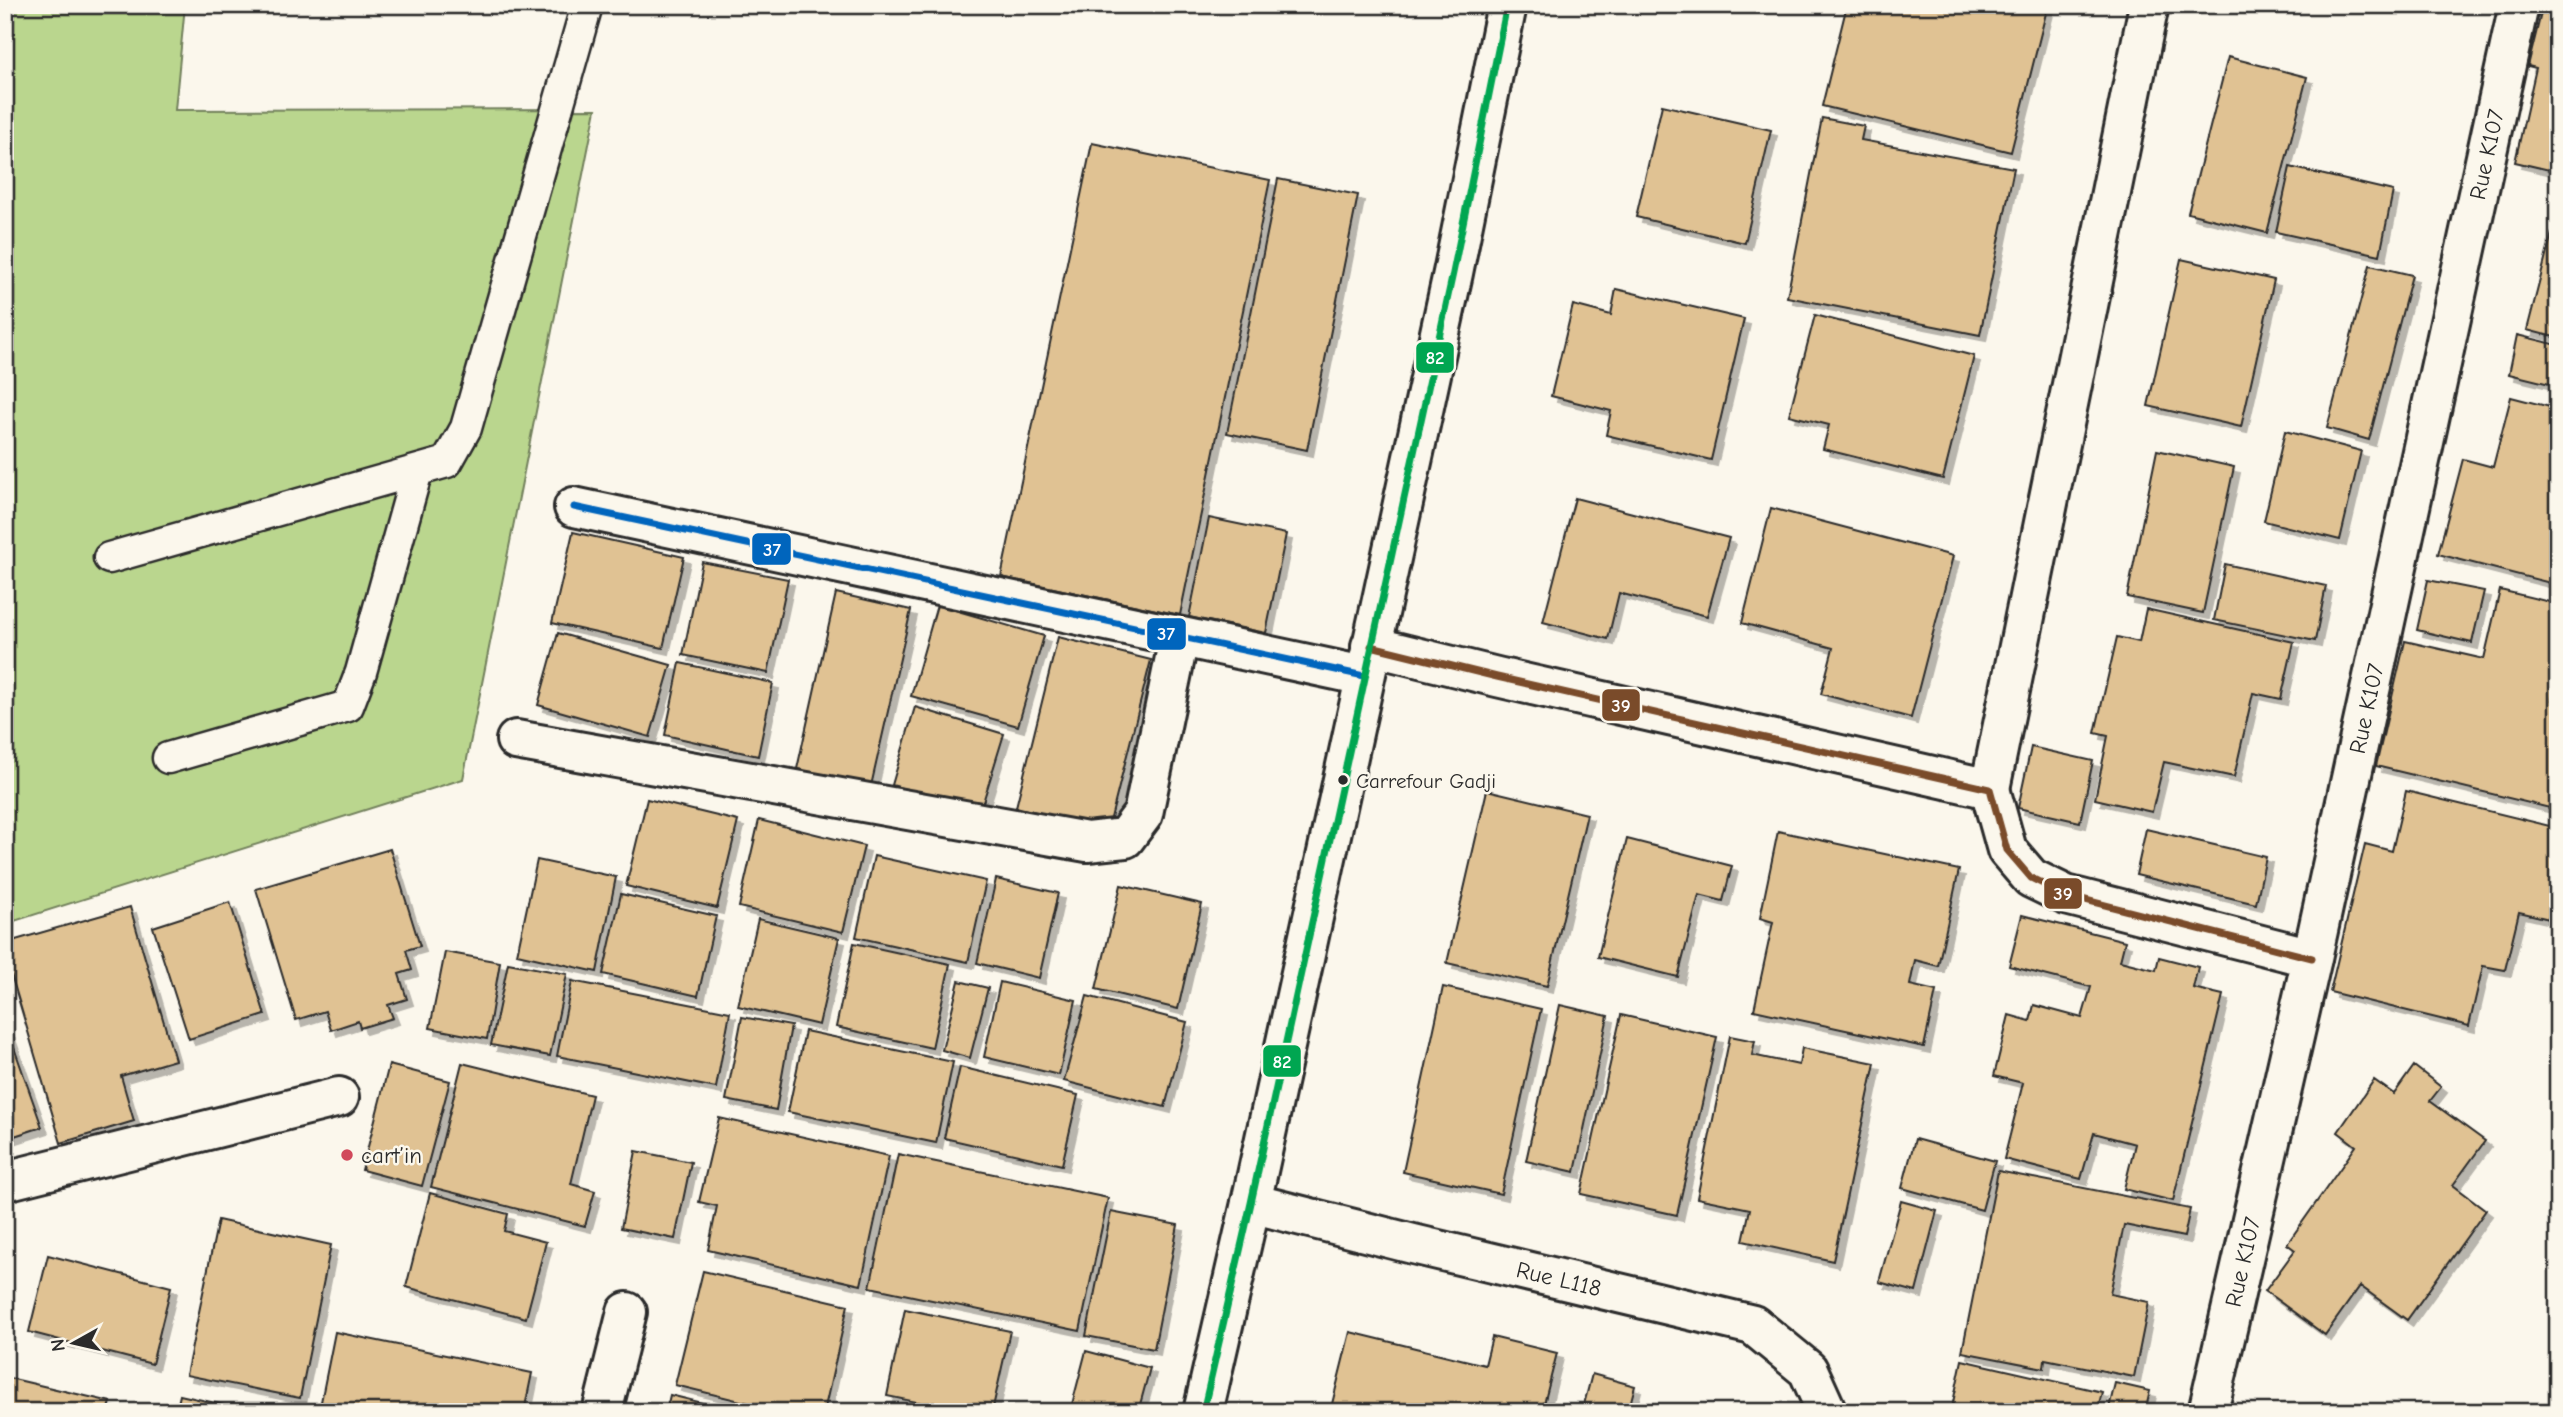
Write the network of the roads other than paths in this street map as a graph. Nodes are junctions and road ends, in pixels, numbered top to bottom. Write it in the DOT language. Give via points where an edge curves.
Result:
graph roads {
  1 [pos="587,5"];
  2 [pos="1507,5"];
  3 [pos="2149,5"];
  4 [pos="2519,5"];
  5 [pos="417,471"];
  6 [pos="574,507"];
  7 [pos="109,558"];
  8 [pos="1179,638"];
  9 [pos="1368,661"];
  10 [pos="516,740"];
  11 [pos="168,758"];
  12 [pos="1990,789"];
  13 [pos="2312,958"];
  14 [pos="340,1097"];
  15 [pos="5,1181"];
  16 [pos="1251,1203"];
  17 [pos="627,1312"];
  18 [pos="602,1412"];
  19 [pos="1203,1412"];
  20 [pos="1827,1412"];
  21 [pos="2208,1412"];
  1 -- 5 [label="lane" via="466,428 447,461"];
  2 -- 9 [label="street"];
  3 -- 12 [label="street"];
  4 -- 13 [label="street, Rue K107"];
  5 -- 7 [label="lane"];
  5 -- 11 [label="lane" via="348,706"];
  6 -- 8 [label="street"];
  8 -- 9 [label="street"];
  8 -- 10 [label="street" via="1143,814 1125,838 1087,842"];
  9 -- 12 [label="street" via="1497,677"];
  9 -- 16 [label="street"];
  12 -- 13 [label="street" via="2007,850 2031,878 2066,895"];
  13 -- 21 [label="street, Rue K107"];
  14 -- 15 [label="street"];
  16 -- 19 [label="street"];
  16 -- 20 [label="street, Rue L118" via="1753,1325 1808,1370"];
  17 -- 18 [label="street"];
}
